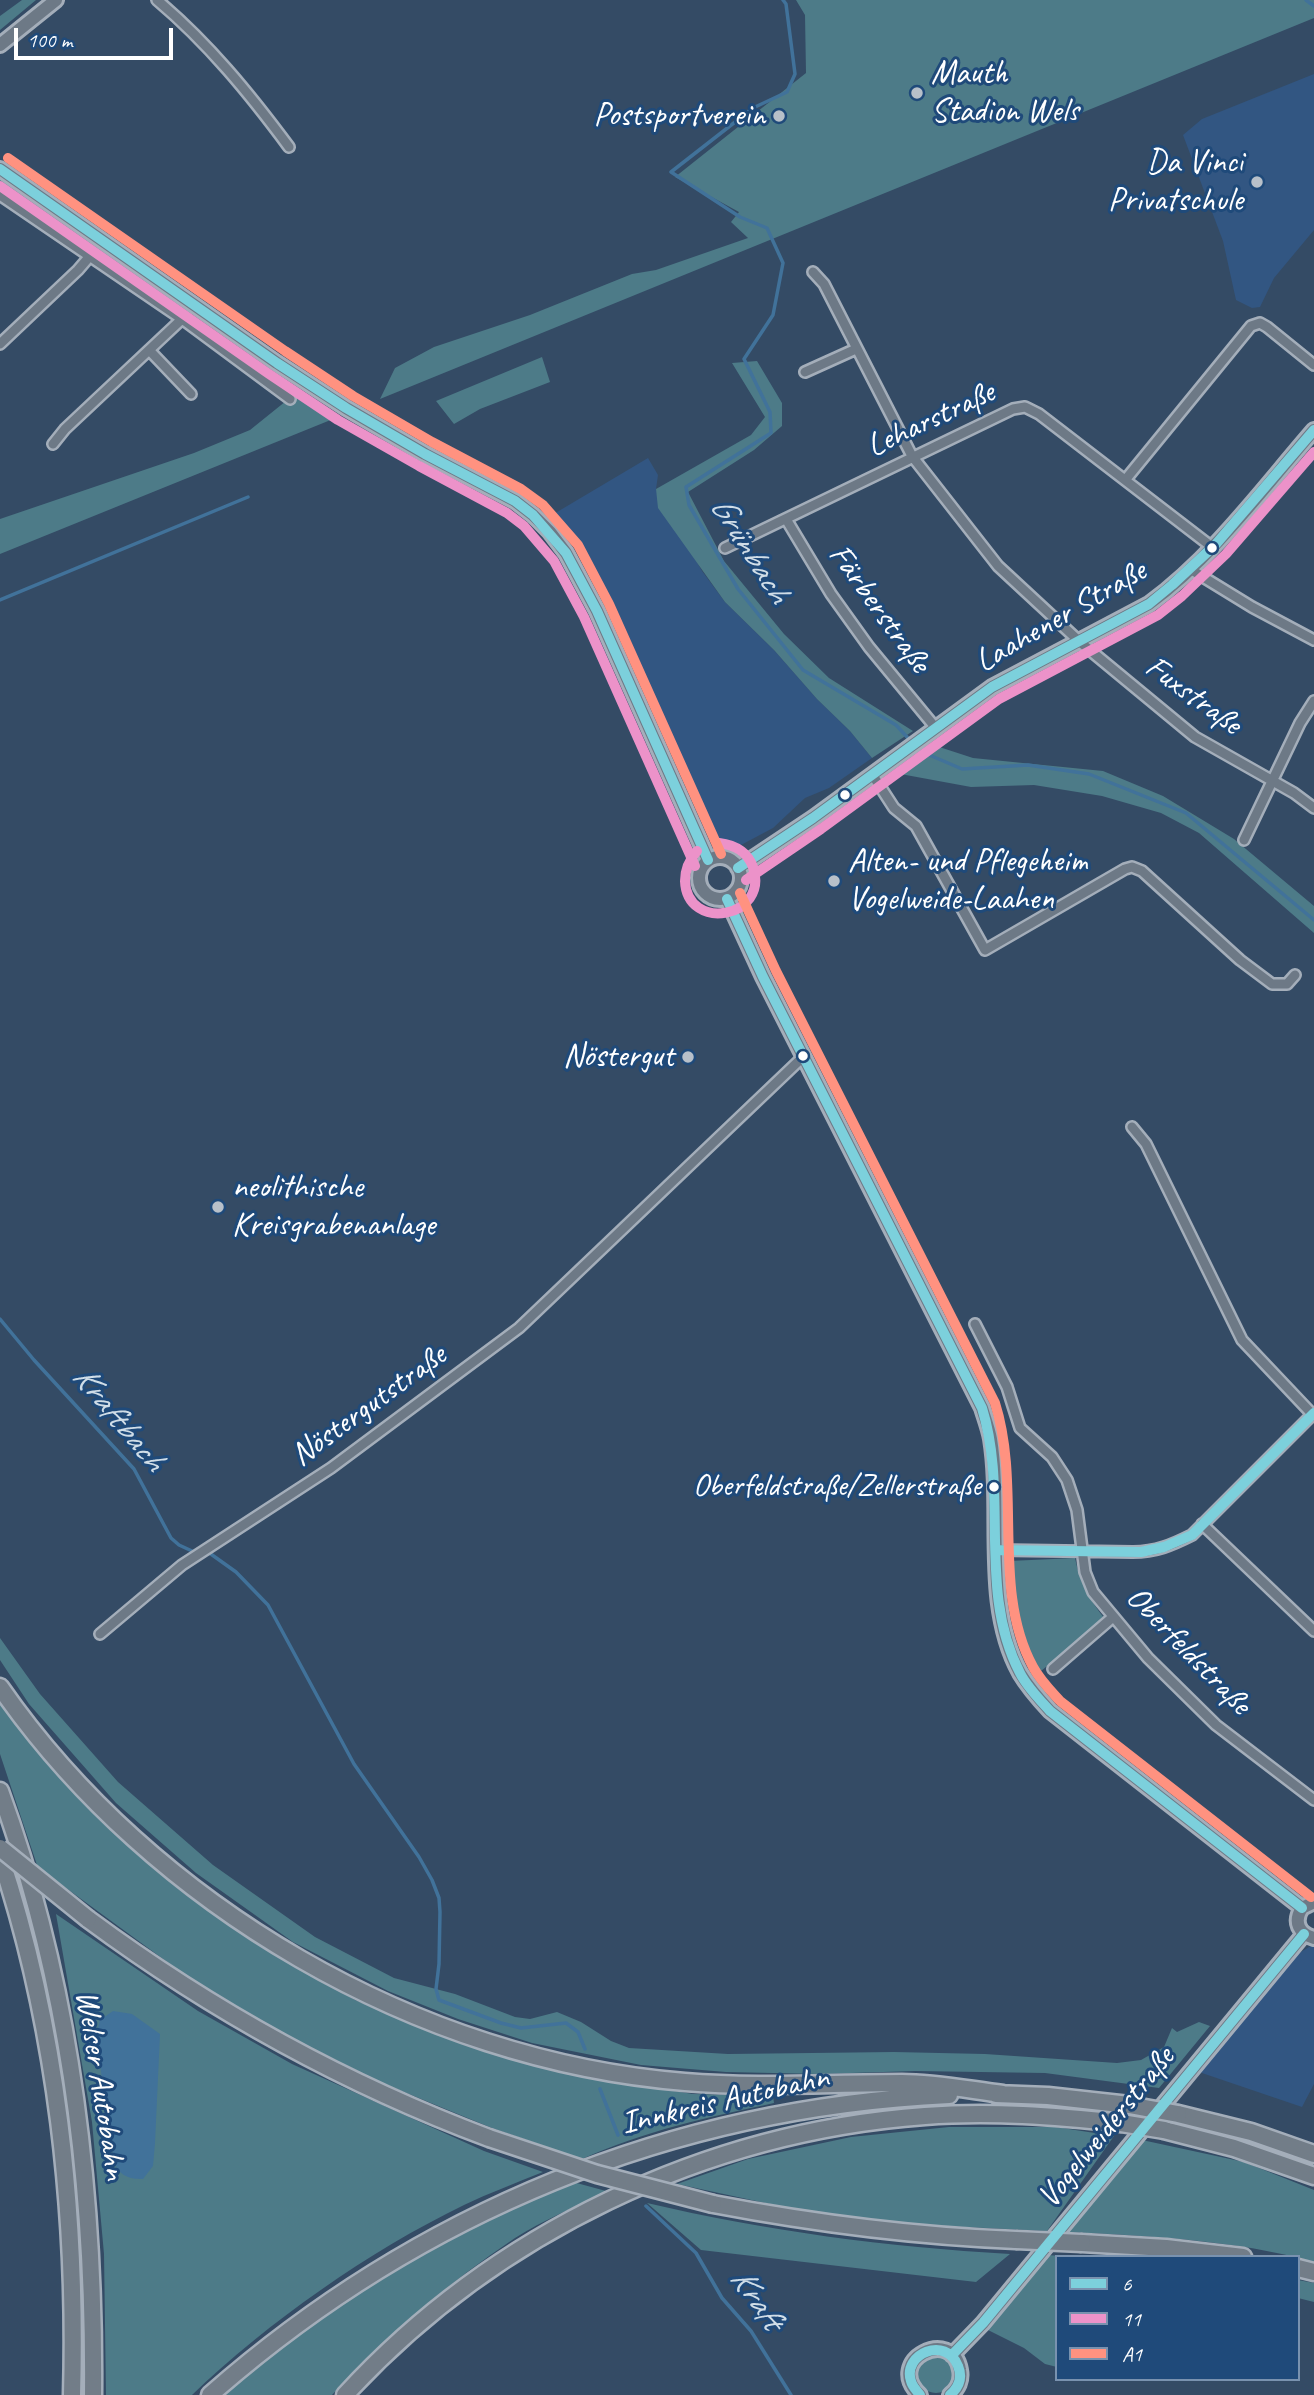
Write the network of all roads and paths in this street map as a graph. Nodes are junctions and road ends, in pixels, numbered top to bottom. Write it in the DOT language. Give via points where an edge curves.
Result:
graph roads {
  1 [pos="56,0"];
  2 [pos="157,0"];
  3 [pos="0,45"];
  4 [pos="289,147"];
  5 [pos="0,169"];
  6 [pos="0,195"];
  7 [pos="90,256"];
  8 [pos="813,272"];
  9 [pos="182,319"];
  10 [pos="0,344"];
  11 [pos="856,349"];
  12 [pos="150,351"];
  13 [pos="1314,365"];
  14 [pos="805,372"];
  15 [pos="191,394"];
  16 [pos="290,399"];
  17 [pos="1314,430"];
  18 [pos="53,444"];
  19 [pos="912,456"];
  20 [pos="1126,479"];
  21 [pos="786,519"];
  22 [pos="1212,547"];
  23 [pos="725,548"];
  24 [pos="1190,569"];
  25 [pos="1314,640"];
  26 [pos="1080,642"];
  27 [pos="1314,701"];
  28 [pos="935,727"];
  29 [pos="872,774"];
  30 [pos="1272,781"];
  31 [pos="1314,807"];
  32 [pos="1244,840"];
  33 [pos="708,860"];
  34 [pos="738,867"];
  35 [pos="727,899"];
  36 [pos="1295,975"];
  37 [pos="804,1056"];
  38 [pos="1132,1127"];
  39 [pos="975,1324"];
  40 [pos="1313,1413"];
  41 [pos="1202,1524"];
  42 [pos="996,1550"];
  43 [pos="1082,1551"];
  44 [pos="1113,1617"];
  45 [pos="1314,1631"];
  46 [pos="100,1634"];
  47 [pos="1053,1669"];
  48 [pos="0,1688"];
  49 [pos="0,1791"];
  50 [pos="1314,1800"];
  51 [pos="0,1848"];
  52 [pos="0,1856"];
  53 [pos="1314,1902"];
  54 [pos="1301,1908"];
  55 [pos="1309,1936"];
  56 [pos="1003,2094"];
  57 [pos="1314,2154"];
  58 [pos="1314,2175"];
  59 [pos="1226,2255"];
  60 [pos="952,2355"];
  61 [pos="955,2394"];
  62 [pos="72,2395"];
  63 [pos="93,2395"];
  64 [pos="210,2395"];
  65 [pos="345,2395"];
  66 [pos="918,2395"];
  1 -- 3 [label="main road"];
  2 -- 4 [label="street" via="237,78"];
  5 -- 33 [label="main road" via="323,393 533,515 566,553 597,611"];
  6 -- 7 [label="street"];
  7 -- 9 [label="street"];
  7 -- 10 [label="street"];
  8 -- 11 [label="street, Fuxstraße"];
  9 -- 12 [label="street"];
  9 -- 16 [label="street"];
  11 -- 14 [label="street"];
  11 -- 19 [label="street, Fuxstraße"];
  12 -- 15 [label="street"];
  12 -- 18 [label="street"];
  13 -- 20 [label="street" via="1267,327 1260,323 1251,326"];
  17 -- 22 [label="main road, Laahener Straße"];
  19 -- 20 [label="street, Leharstraße" via="1026,407"];
  19 -- 21 [label="street, Leharstraße"];
  19 -- 26 [label="street, Fuxstraße" via="998,565"];
  20 -- 22 [label="street, Leharstraße"];
  21 -- 23 [label="street, Leharstraße"];
  21 -- 28 [label="street, Färberstraße" via="831,594"];
  22 -- 24 [label="main road, Laahener Straße"];
  24 -- 25 [label="street"];
  24 -- 26 [label="main road, Laahener Straße" via="1149,604"];
  26 -- 28 [label="main road, Laahener Straße" via="992,687"];
  26 -- 30 [label="street, Fuxstraße" via="1195,737"];
  27 -- 30 [label="street"];
  28 -- 29 [label="main road, Laahener Straße"];
  29 -- 34 [label="main road, Laahener Straße"];
  29 -- 36 [label="street" via="894,808 916,826 985,950 1132,867 1272,984 1287,984"];
  30 -- 31 [label="street, Fuxstraße"];
  30 -- 32 [label="street"];
  33 -- 34 [label="main road" via="725,858"];
  33 -- 35 [label="main road" via="698,882 709,897"];
  34 -- 35 [label="main road" via="740,886"];
  35 -- 37 [label="main road"];
  37 -- 42 [label="main road" via="982,1408 993,1459"];
  37 -- 46 [label="street, Nöstergutstraße" via="519,1328 331,1468 182,1565"];
  38 -- 40 [label="street" via="1146,1144 1242,1340"];
  39 -- 43 [label="street, Oberfeldstraße" via="1007,1387 1020,1427 1052,1457 1067,1480 1077,1510"];
  40 -- 41 [label="street"];
  41 -- 43 [label="street" via="1192,1535 1161,1549"];
  41 -- 45 [label="street"];
  42 -- 43 [label="street"];
  42 -- 54 [label="main road" via="1009,1646 1033,1692 1076,1733"];
  43 -- 44 [label="street, Oberfeldstraße" via="1088,1583"];
  44 -- 47 [label="street"];
  44 -- 50 [label="street, Oberfeldstraße" via="1216,1725"];
  48 -- 56 [label="highway" via="83,1788 166,1865 285,1950 414,2015 548,2059 640,2077 735,2085 904,2083"];
  49 -- 63 [label="highway, Welser Autobahn" via="47,1949 76,2097 90,2240"];
  51 -- 59 [label="highway, bridge" via="135,1953 294,2050 391,2098 489,2138 597,2174 713,2204 823,2224"];
  52 -- 62 [label="highway, Welser Autobahn" via="30,1969 57,2108 71,2280"];
  53 -- 54 [label="main road"];
  54 -- 55 [label="main road" via="1298,1924"];
  55 -- 60 [label="main road, Vogelweiderstraße"];
  56 -- 57 [label="highway, Innkreis Autobahn, bridge" via="1178,2114"];
  56 -- 64 [label="highway, Innkreis Autobahn" via="829,2105 713,2128 605,2161 515,2197 391,2262 292,2328"];
  58 -- 65 [label="highway, Innkreis Autobahn, bridge" via="1164,2130 1013,2113 873,2121 787,2137 697,2164 605,2202 521,2248 437,2309"];
  60 -- 61 [label="main road" via="960,2369"];
  60 -- 66 [label="main road" via="929,2349 916,2358 909,2372"];
}
